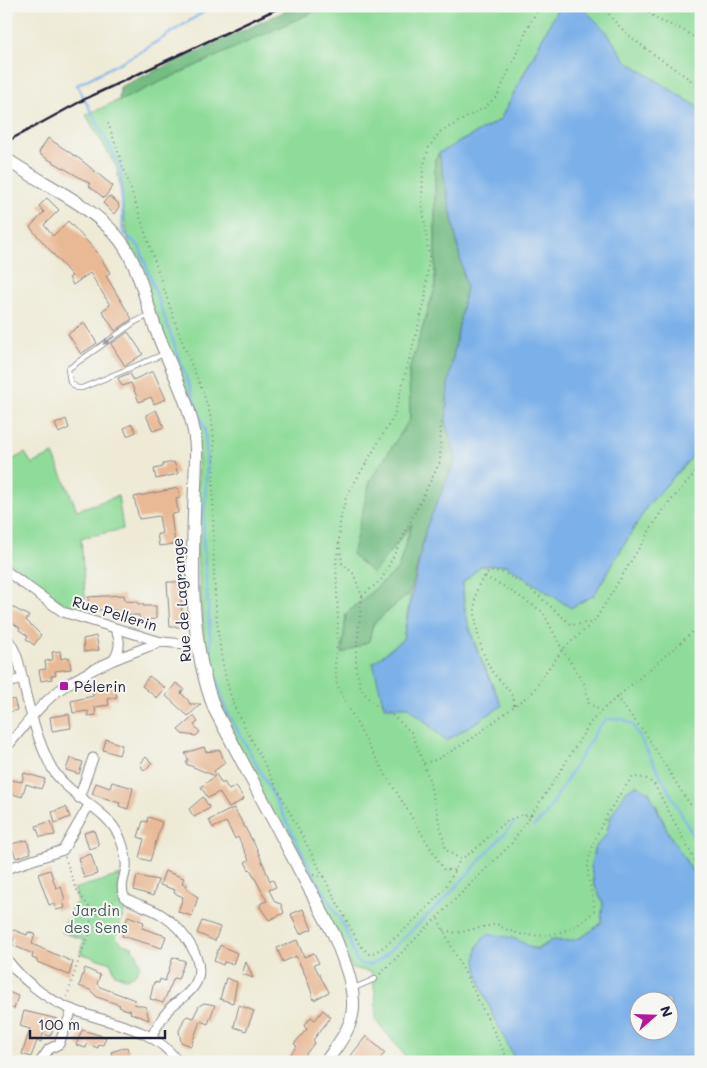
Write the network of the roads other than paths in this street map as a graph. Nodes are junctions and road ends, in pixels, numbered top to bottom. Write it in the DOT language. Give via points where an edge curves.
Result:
graph roads {
  1 [pos="10,162"];
  2 [pos="151,314"];
  3 [pos="165,353"];
  4 [pos="6,571"];
  5 [pos="114,628"];
  6 [pos="6,637"];
  7 [pos="161,642"];
  8 [pos="198,646"];
  9 [pos="114,659"];
  10 [pos="23,679"];
  11 [pos="6,683"];
  12 [pos="33,715"];
  13 [pos="6,748"];
  14 [pos="93,758"];
  15 [pos="79,798"];
  16 [pos="89,805"];
  17 [pos="6,869"];
  18 [pos="6,958"];
  19 [pos="375,979"];
  20 [pos="351,989"];
  21 [pos="68,1008"];
  22 [pos="152,1036"];
  23 [pos="40,1062"];
  24 [pos="178,1062"];
  25 [pos="326,1062"];
  1 -- 2 [label="street, Rue de Lagrange" via="76,202 115,234 130,258"];
  2 -- 3 [label="street, Rue de Lagrange"];
  2 -- 3 [label="lane, one-way" via="68,369 70,382 82,388"];
  3 -- 8 [label="street, Rue de Lagrange" via="195,435 192,567"];
  4 -- 5 [label="street, Rue Pellerin" via="63,612"];
  5 -- 7 [label="street, Rue Pellerin"];
  5 -- 9 [label="street" via="120,644"];
  6 -- 10 [label="street" via="16,653"];
  7 -- 8 [label="street, Rue Pellerin"];
  7 -- 9 [label="street"];
  8 -- 20 [label="street, Rue de Lagrange" via="215,710 334,935"];
  9 -- 12 [label="street" via="64,686"];
  10 -- 11 [label="street"];
  10 -- 12 [label="street"];
  12 -- 13 [label="street"];
  12 -- 15 [label="street" via="44,754 54,772"];
  14 -- 15 [label="street"];
  15 -- 16 [label="street"];
  16 -- 17 [label="street" via="63,850"];
  16 -- 22 [label="street" via="111,824 122,844 126,867 121,890 124,897 163,915 176,926 191,947 199,970 193,987 160,1020"];
  18 -- 21 [label="street" via="50,999"];
  19 -- 20 [label="lane"];
  20 -- 25 [label="street, Rue de Lagrange" via="350,1025"];
  21 -- 22 [label="street"];
  21 -- 23 [label="street" via="58,1044"];
  22 -- 24 [label="street" via="170,1049"];
}
